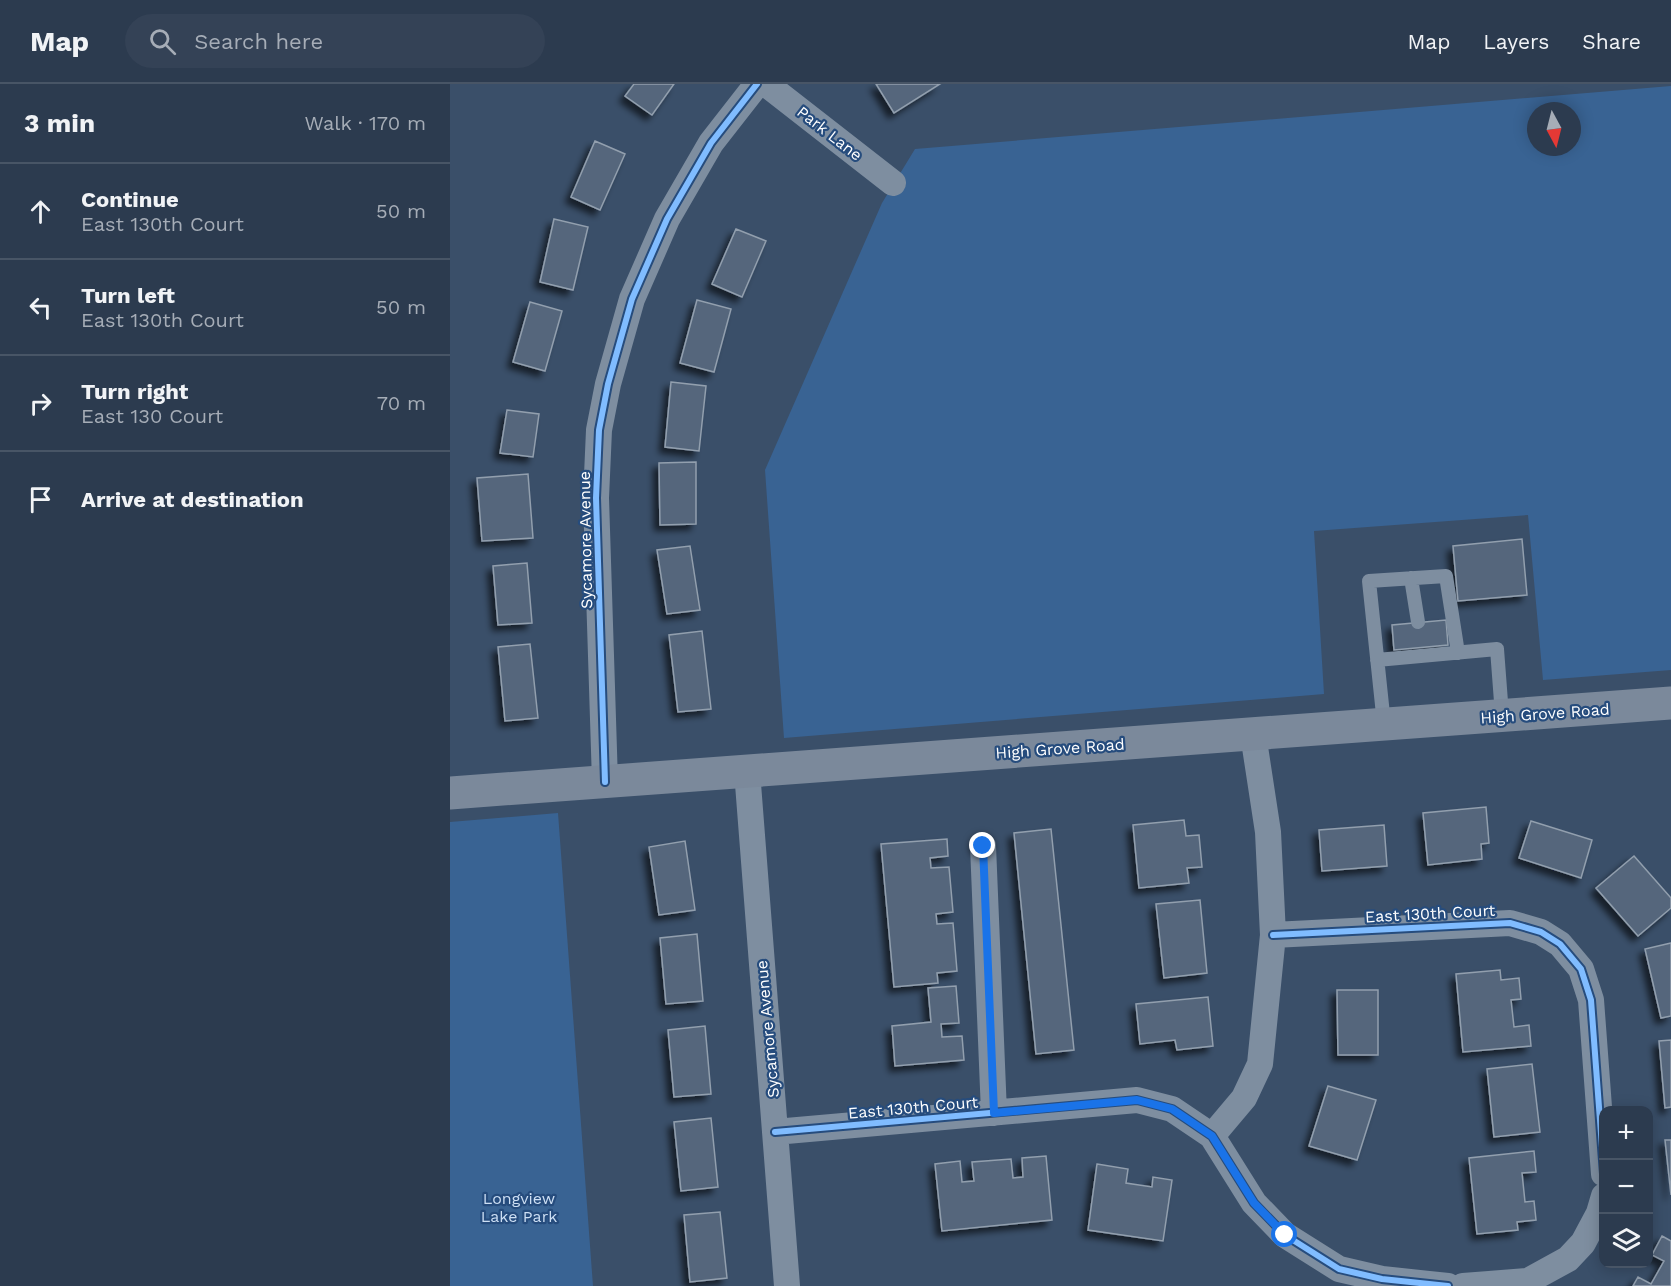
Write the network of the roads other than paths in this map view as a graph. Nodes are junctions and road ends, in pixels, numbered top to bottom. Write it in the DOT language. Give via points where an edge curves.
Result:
graph roads {
  1 [pos="757,84"];
  2 [pos="766,84"];
  3 [pos="893,183"];
  4 [pos="1411,578"];
  5 [pos="1418,622"];
  6 [pos="1458,653"];
  7 [pos="1377,660"];
  8 [pos="1671,703"];
  9 [pos="1502,716"];
  10 [pos="1384,724"];
  11 [pos="1253,734"];
  12 [pos="747,771"];
  13 [pos="605,782"];
  14 [pos="450,793"];
  15 [pos="983,846"];
  16 [pos="1273,935"];
  17 [pos="994,1113"];
  18 [pos="776,1132"];
  19 [pos="1212,1136"];
  20 [pos="1603,1160"];
  21 [pos="1599,1213"];
  22 [pos="788,1286"];
  23 [pos="1448,1286"];
  24 [pos="1463,1286"];
  1 -- 13 [label="street, Sycamore Avenue" via="711,143 667,219 632,299 608,384 599,430 596,498"];
  2 -- 3 [label="street, Park Lane"];
  4 -- 5 [label="lane"];
  4 -- 6 [label="lane" via="1446,576"];
  4 -- 7 [label="lane" via="1369,581"];
  6 -- 7 [label="lane" via="1422,652"];
  6 -- 9 [label="lane" via="1497,649"];
  7 -- 10 [label="lane"];
  8 -- 9 [label="main road, High Grove Road"];
  9 -- 10 [label="main road, High Grove Road"];
  10 -- 11 [label="main road, High Grove Road"];
  11 -- 12 [label="main road, High Grove Road"];
  11 -- 16 [label="street" via="1268,832"];
  12 -- 13 [label="main road, High Grove Road"];
  12 -- 18 [label="street, Sycamore Avenue"];
  13 -- 14 [label="main road, High Grove Road"];
  15 -- 17 [label="street"];
  16 -- 19 [label="street" via="1260,1064 1244,1098"];
  16 -- 20 [label="street, East 130th Court" via="1510,923 1541,932 1560,944 1581,969 1591,1000"];
  17 -- 18 [label="street, East 130th Court"];
  17 -- 19 [label="street, East 130th Court" via="1137,1100 1172,1109"];
  18 -- 22 [label="street, Sycamore Avenue"];
  19 -- 23 [label="street, East 130th Court" via="1254,1203 1285,1235 1339,1269 1382,1280"];
  21 -- 24 [label="street" via="1583,1243 1568,1259 1528,1281"];
}
